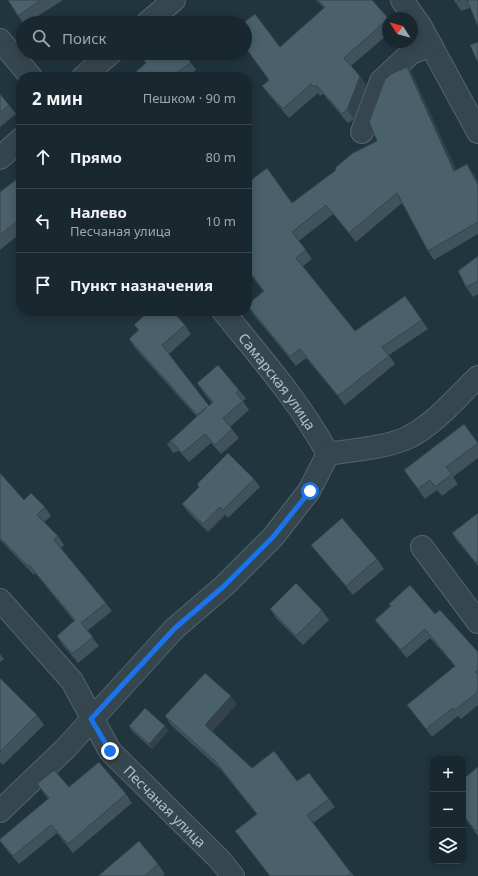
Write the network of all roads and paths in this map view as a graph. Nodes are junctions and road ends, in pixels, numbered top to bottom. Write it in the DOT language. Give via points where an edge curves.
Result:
graph roads {
  1 [pos="174,0"];
  2 [pos="402,0"];
  3 [pos="155,16"];
  4 [pos="0,40"];
  5 [pos="431,44"];
  6 [pos="16,59"];
  7 [pos="17,60"];
  8 [pos="103,60"];
  9 [pos="27,72"];
  10 [pos="89,72"];
  11 [pos="362,132"];
  12 [pos="478,132"];
  13 [pos="16,144"];
  14 [pos="0,158"];
  15 [pos="227,316"];
  16 [pos="478,377"];
  17 [pos="328,454"];
  18 [pos="422,547"];
  19 [pos="0,600"];
  20 [pos="478,622"];
  21 [pos="91,719"];
  22 [pos="0,812"];
  23 [pos="233,876"];
  1 -- 3 [label="street"];
  2 -- 5 [label="street"];
  4 -- 6 [label="street"];
  5 -- 11 [label="street" via="411,53 381,81"];
  5 -- 12 [label="street"];
  7 -- 9 [label="street"];
  8 -- 10 [label="street"];
  13 -- 14 [label="street"];
  15 -- 17 [label="street, Самарская улица" via="275,374 318,435"];
  16 -- 17 [label="street" via="431,423 408,437 376,446"];
  17 -- 21 [label="street" via="310,491 273,537 224,586 174,629"];
  18 -- 20 [label="street"];
  19 -- 21 [label="street, Песчаная улица" via="72,681"];
  21 -- 22 [label="street"];
  21 -- 23 [label="street, Песчаная улица" via="110,751"];
}
